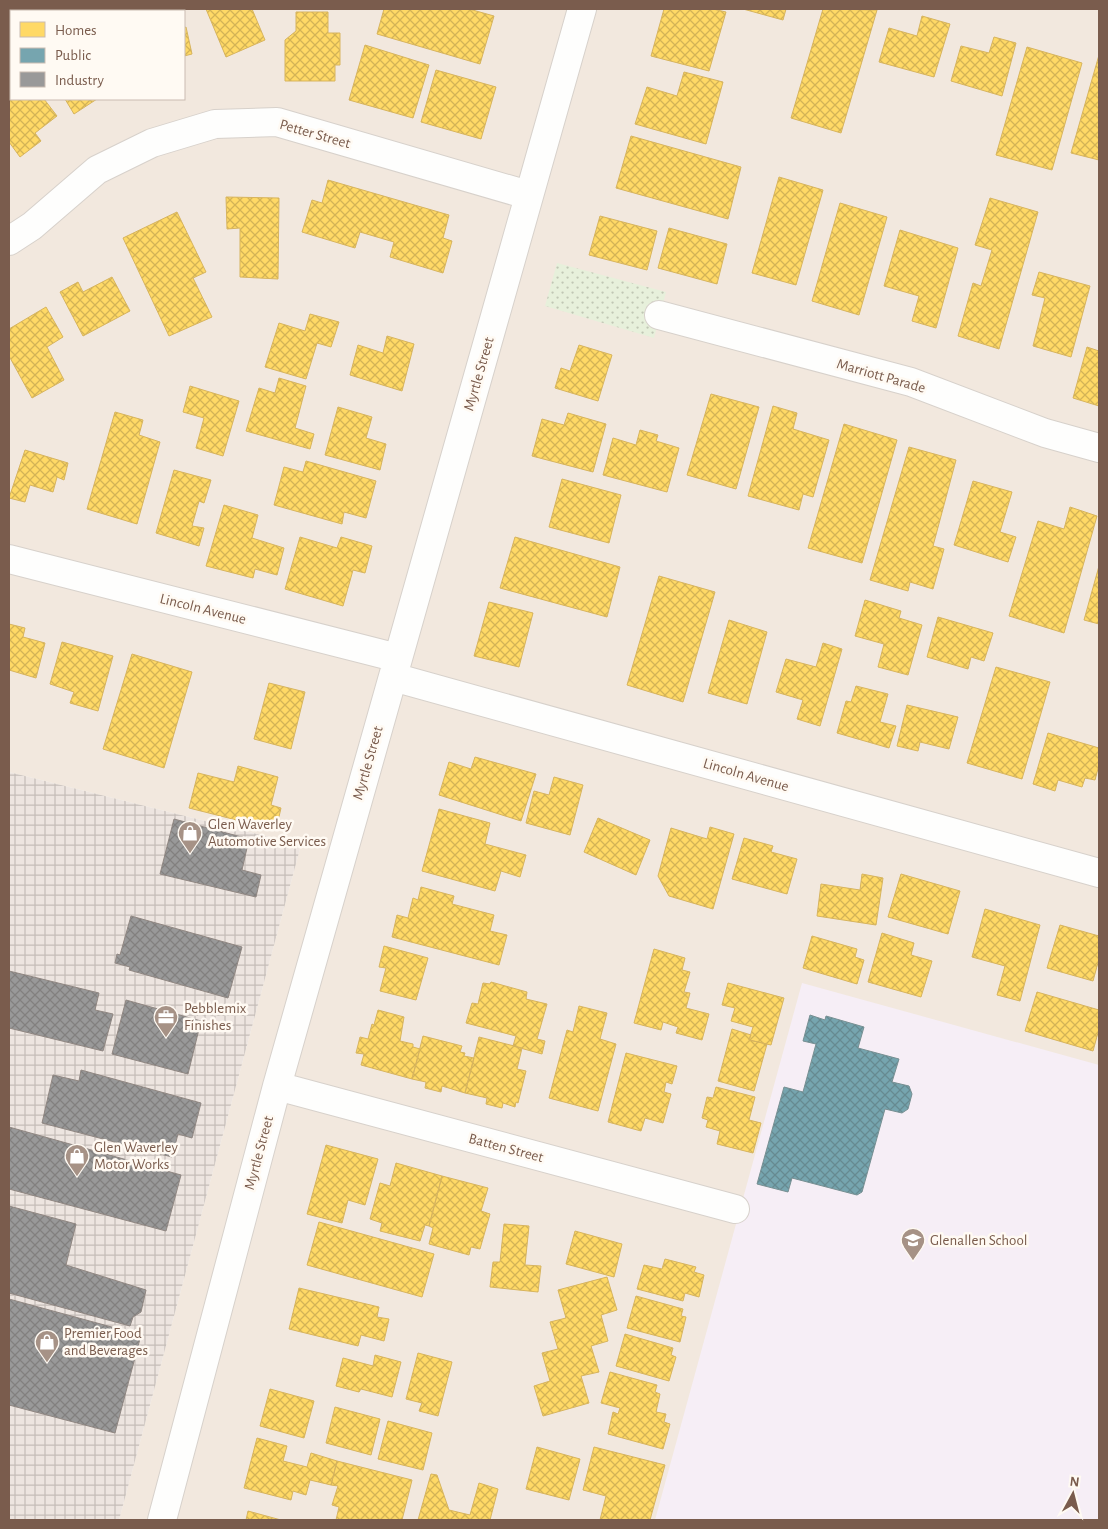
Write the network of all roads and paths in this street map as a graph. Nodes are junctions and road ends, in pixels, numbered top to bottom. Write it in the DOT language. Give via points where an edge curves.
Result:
graph roads {
  1 [pos="582,9"];
  2 [pos="528,196"];
  3 [pos="9,241"];
  4 [pos="659,315"];
  5 [pos="1099,448"];
  6 [pos="9,559"];
  7 [pos="395,667"];
  8 [pos="1099,873"];
  9 [pos="277,1086"];
  10 [pos="735,1209"];
  11 [pos="162,1520"];
  1 -- 2 [label="street, Myrtle Street"];
  2 -- 3 [label="street, Petter Street" via="277,122 215,124 152,143 97,170 32,226"];
  2 -- 7 [label="street, Myrtle Street"];
  4 -- 5 [label="street, Marriott Parade" via="911,382 1045,433"];
  6 -- 7 [label="street, Lincoln Avenue"];
  7 -- 8 [label="street, Lincoln Avenue"];
  7 -- 9 [label="street, Myrtle Street"];
  9 -- 10 [label="street, Batten Street"];
  9 -- 11 [label="street, Myrtle Street"];
}
